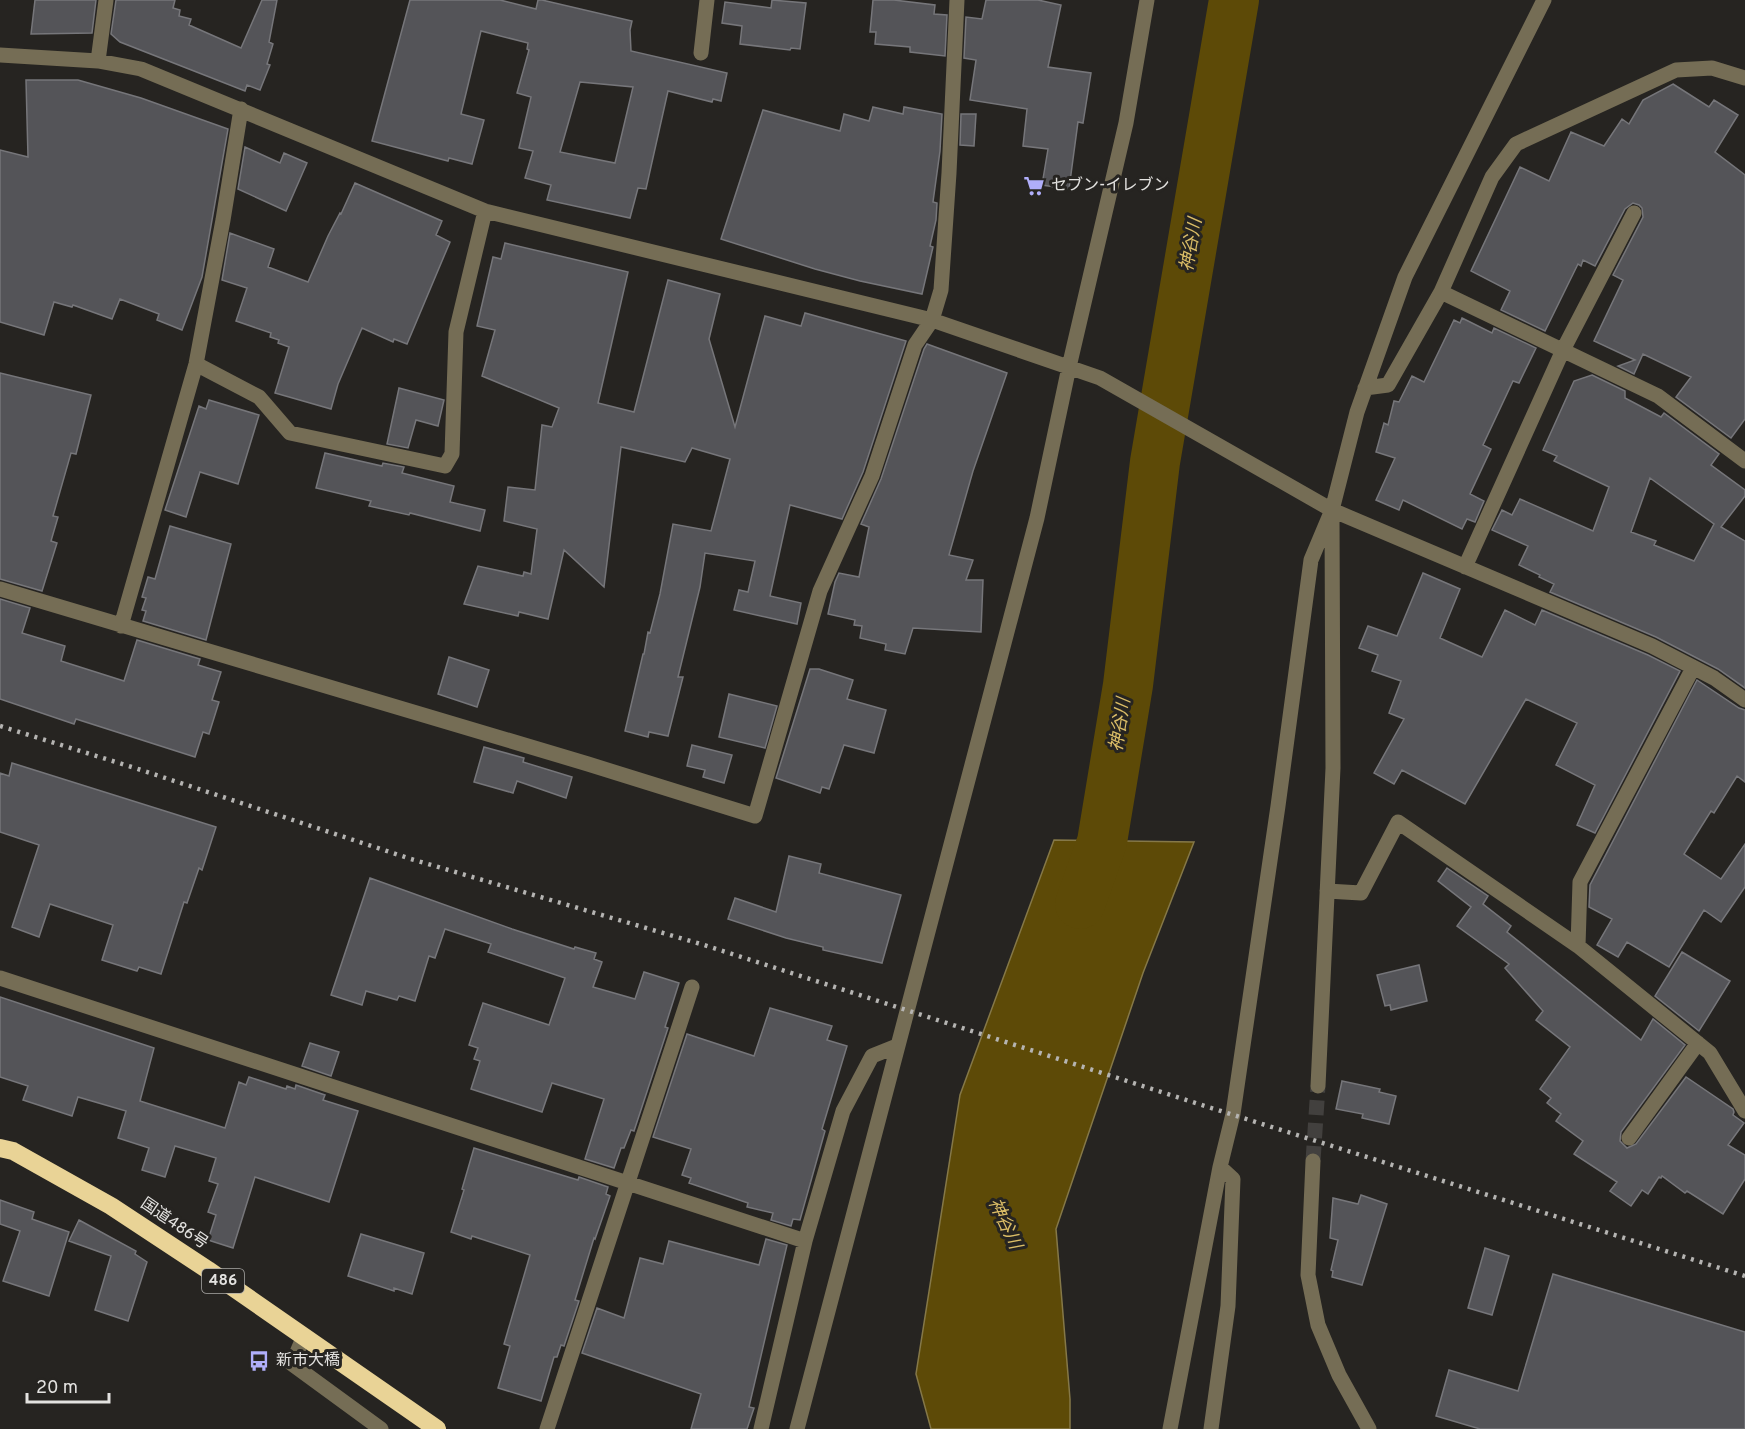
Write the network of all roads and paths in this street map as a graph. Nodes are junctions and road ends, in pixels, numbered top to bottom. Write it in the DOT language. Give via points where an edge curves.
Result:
graph roads {
  1 [pos="106,0"];
  2 [pos="707,0"];
  3 [pos="957,0"];
  4 [pos="1147,0"];
  5 [pos="1544,0"];
  6 [pos="701,53"];
  7 [pos="0,55"];
  8 [pos="98,60"];
  9 [pos="1745,78"];
  10 [pos="241,109"];
  11 [pos="485,211"];
  12 [pos="1634,213"];
  13 [pos="1441,292"];
  14 [pos="932,320"];
  15 [pos="1563,350"];
  16 [pos="196,364"];
  17 [pos="1070,367"];
  18 [pos="1365,388"];
  19 [pos="1745,461"];
  20 [pos="1332,510"];
  21 [pos="1465,567"];
  22 [pos="0,589"];
  23 [pos="121,626"];
  24 [pos="1694,668"];
  25 [pos="1745,699"];
  26 [pos="1327,891"];
  27 [pos="1578,946"];
  28 [pos="0,978"];
  29 [pos="692,987"];
  30 [pos="1698,1043"];
  31 [pos="897,1046"];
  32 [pos="1318,1086"];
  33 [pos="1745,1111"];
  34 [pos="1629,1138"];
  35 [pos="0,1148"];
  36 [pos="1313,1161"];
  37 [pos="1220,1167"];
  38 [pos="627,1183"];
  39 [pos="805,1241"];
  40 [pos="303,1336"];
  41 [pos="381,1429"];
  42 [pos="437,1429"];
  43 [pos="547,1429"];
  44 [pos="761,1429"];
  45 [pos="796,1429"];
  46 [pos="1170,1429"];
  47 [pos="1211,1429"];
  48 [pos="1369,1429"];
  1 -- 8 [label="street"];
  2 -- 6 [label="street"];
  3 -- 14 [label="street" via="941,278"];
  4 -- 17 [label="street" via="1126,123"];
  5 -- 18 [label="street" via="1405,277"];
  7 -- 8 [label="street"];
  8 -- 10 [label="street" via="141,69"];
  9 -- 13 [label="street" via="1712,68 1676,70 1516,144 1492,177"];
  10 -- 11 [label="street"];
  10 -- 16 [label="street"];
  11 -- 14 [label="street"];
  11 -- 16 [label="street" via="456,332 452,454 445,465 290,433 259,396"];
  12 -- 15 [label="street"];
  13 -- 15 [label="street"];
  13 -- 18 [label="street" via="1388,385"];
  14 -- 17 [label="street"];
  14 -- 23 [label="street" via="915,345 872,476 820,591 755,816"];
  15 -- 19 [label="street" via="1658,396"];
  15 -- 21 [label="street"];
  16 -- 23 [label="street"];
  17 -- 20 [label="street" via="1100,378"];
  17 -- 31 [label="street" via="1037,518"];
  18 -- 20 [label="street"];
  20 -- 21 [label="street"];
  20 -- 26 [label="street" via="1334,768"];
  20 -- 37 [label="street" via="1311,560 1233,1114"];
  21 -- 24 [label="street" via="1652,646"];
  22 -- 23 [label="street"];
  24 -- 25 [label="street"];
  24 -- 27 [label="street" via="1580,882"];
  26 -- 27 [label="street" via="1362,893 1398,822"];
  26 -- 32 [label="street"];
  27 -- 30 [label="street"];
  28 -- 38 [label="street"];
  29 -- 38 [label="street"];
  30 -- 33 [label="street" via="1710,1053"];
  30 -- 34 [label="street"];
  31 -- 39 [label="street" via="872,1056 843,1111"];
  31 -- 45 [label="street"];
  35 -- 40 [label="highway, 国道486号 / 486" via="111,1206"];
  36 -- 48 [label="street" via="1308,1275 1318,1325 1338,1375"];
  37 -- 46 [label="street"];
  37 -- 47 [label="street" via="1233,1179 1228,1306"];
  38 -- 39 [label="street"];
  38 -- 43 [label="street"];
  39 -- 44 [label="street"];
  40 -- 41 [label="street" via="292,1364"];
  40 -- 42 [label="highway, 国道486号 / 486"];
}
